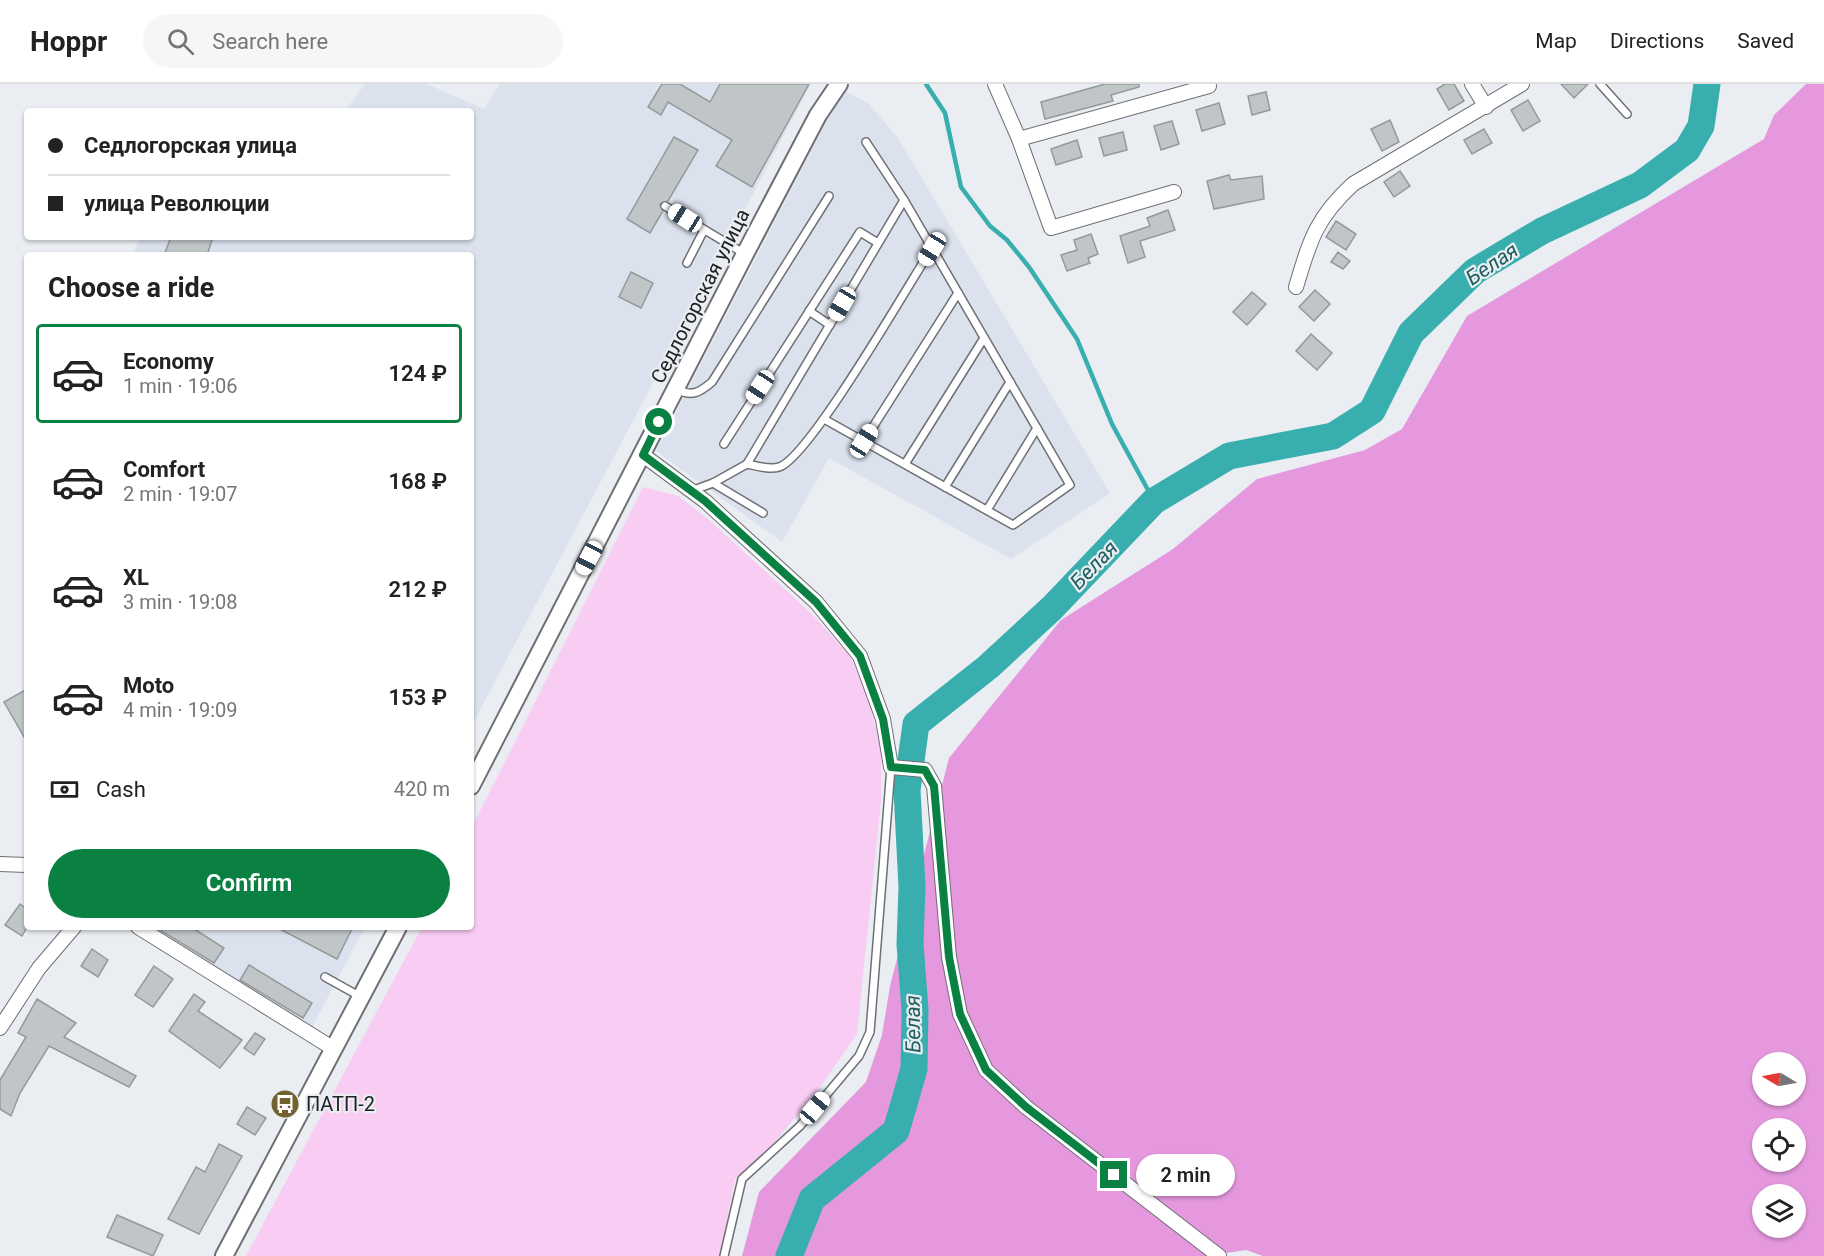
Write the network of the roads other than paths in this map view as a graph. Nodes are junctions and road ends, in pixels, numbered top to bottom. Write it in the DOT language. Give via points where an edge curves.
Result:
graph roads {
  1 [pos="840,84"];
  2 [pos="994,84"];
  3 [pos="1472,84"];
  4 [pos="1522,84"];
  5 [pos="1600,84"];
  6 [pos="1209,86"];
  7 [pos="1486,107"];
  8 [pos="1627,114"];
  9 [pos="1019,139"];
  10 [pos="866,142"];
  11 [pos="1174,192"];
  12 [pos="829,196"];
  13 [pos="904,200"];
  14 [pos="666,206"];
  15 [pos="704,230"];
  16 [pos="878,243"];
  17 [pos="932,249"];
  18 [pos="745,254"];
  19 [pos="687,263"];
  20 [pos="1296,287"];
  21 [pos="958,293"];
  22 [pos="809,311"];
  23 [pos="830,325"];
  24 [pos="984,338"];
  25 [pos="1010,382"];
  26 [pos="676,389"];
  27 [pos="824,419"];
  28 [pos="1036,428"];
  29 [pos="864,441"];
  30 [pos="724,444"];
  31 [pos="643,455"];
  32 [pos="747,464"];
  33 [pos="905,464"];
  34 [pos="713,483"];
  35 [pos="945,487"];
  36 [pos="691,491"];
  37 [pos="987,510"];
  38 [pos="763,513"];
  39 [pos="891,767"];
  40 [pos="474,780"];
  41 [pos="0,864"];
  42 [pos="24,865"];
  43 [pos="71,930"];
  44 [pos="143,930"];
  45 [pos="396,930"];
  46 [pos="325,976"];
  47 [pos="361,997"];
  48 [pos="0,1028"];
  49 [pos="334,1049"];
  50 [pos="224,1256"];
  51 [pos="724,1256"];
  52 [pos="1219,1256"];
  1 -- 18 [label="street, Седлогорская улица" via="818,115"];
  2 -- 9 [label="street"];
  3 -- 7 [label="street"];
  4 -- 7 [label="street"];
  5 -- 8 [label="lane"];
  6 -- 9 [label="street"];
  7 -- 20 [label="street" via="1353,184 1334,202 1320,220"];
  9 -- 11 [label="street" via="1051,228"];
  10 -- 13 [label="lane"];
  12 -- 26 [label="lane" via="712,382 699,393 688,395"];
  13 -- 16 [label="lane"];
  13 -- 17 [label="lane"];
  14 -- 15 [label="lane"];
  15 -- 18 [label="lane"];
  15 -- 19 [label="lane"];
  16 -- 22 [label="lane" via="860,232"];
  16 -- 23 [label="lane"];
  17 -- 21 [label="lane"];
  17 -- 27 [label="lane"];
  18 -- 26 [label="street, Седлогорская улица"];
  21 -- 24 [label="lane"];
  21 -- 29 [label="lane"];
  22 -- 23 [label="lane"];
  22 -- 30 [label="lane"];
  23 -- 32 [label="lane"];
  24 -- 25 [label="lane"];
  24 -- 33 [label="lane"];
  25 -- 28 [label="lane"];
  25 -- 35 [label="lane"];
  26 -- 31 [label="street, Седлогорская улица"];
  27 -- 29 [label="lane"];
  27 -- 32 [label="lane" via="795,458 779,467"];
  28 -- 37 [label="lane"];
  28 -- 37 [label="lane" via="1070,485 1013,525"];
  29 -- 33 [label="lane"];
  31 -- 36 [label="street"];
  31 -- 40 [label="street, Седлогорская улица"];
  32 -- 34 [label="lane"];
  33 -- 35 [label="lane"];
  34 -- 36 [label="lane"];
  34 -- 38 [label="lane"];
  35 -- 37 [label="lane"];
  36 -- 39 [label="street" via="816,602 860,656 883,719"];
  39 -- 51 [label="lane" via="870,1032 859,1056 800,1126 742,1179"];
  39 -- 52 [label="street" via="925,770 934,786 949,957 960,1014 986,1070 1026,1107"];
  41 -- 42 [label="street"];
  43 -- 48 [label="street" via="39,968"];
  44 -- 49 [label="street"];
  45 -- 47 [label="street"];
  46 -- 47 [label="lane"];
  47 -- 49 [label="street"];
  49 -- 50 [label="street"];
}
